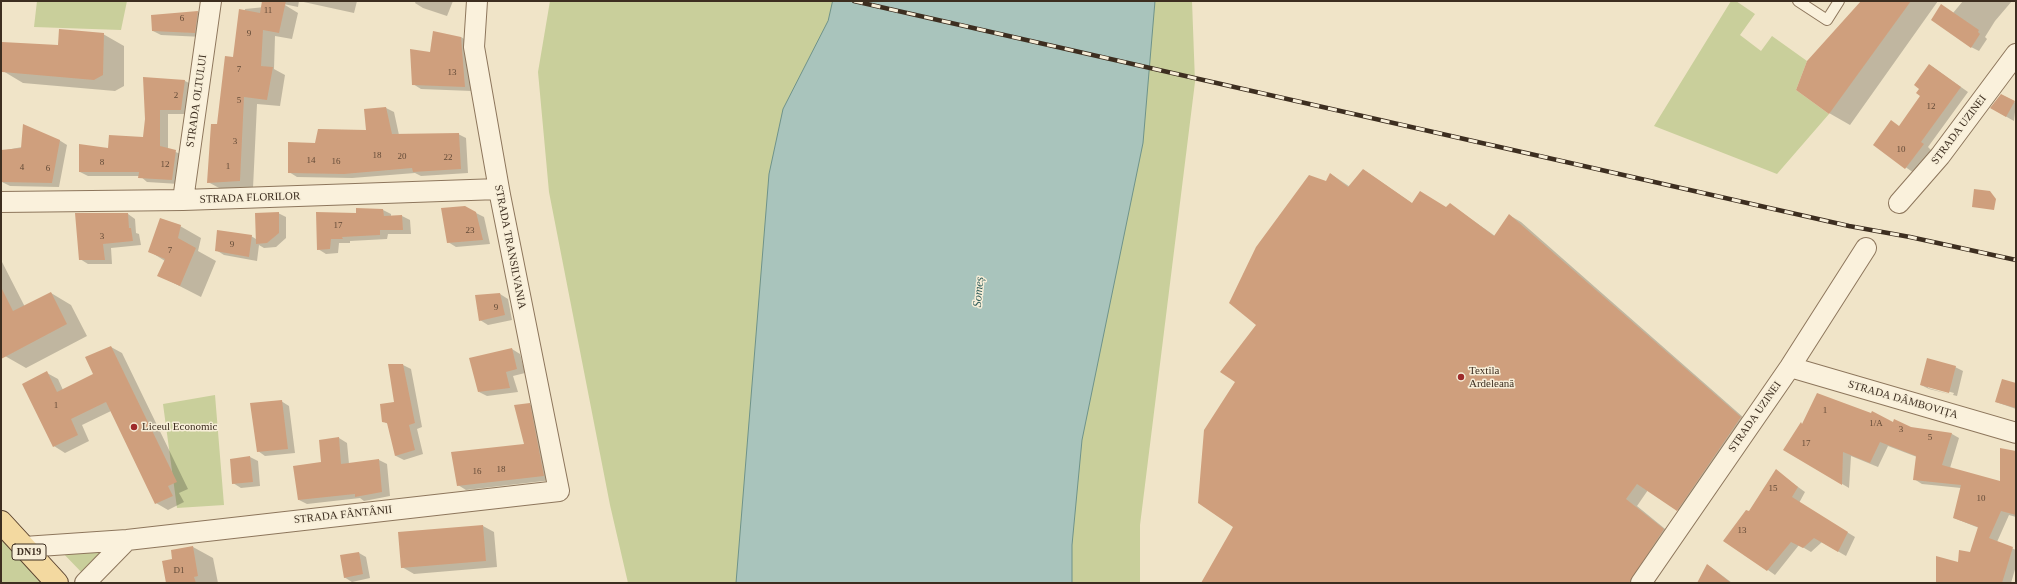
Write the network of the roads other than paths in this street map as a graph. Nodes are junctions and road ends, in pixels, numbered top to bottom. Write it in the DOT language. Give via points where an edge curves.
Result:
graph roads {
  1 [pos="211,1"];
  2 [pos="477,1"];
  3 [pos="1798,1"];
  4 [pos="1839,1"];
  5 [pos="2016,54"];
  6 [pos="499,189"];
  7 [pos="183,200"];
  8 [pos="1,202"];
  9 [pos="1900,203"];
  10 [pos="1866,248"];
  11 [pos="1790,367"];
  12 [pos="2016,433"];
  13 [pos="559,491"];
  14 [pos="1,522"];
  15 [pos="127,540"];
  16 [pos="24,547"];
  17 [pos="56,583"];
  18 [pos="85,583"];
  19 [pos="1641,583"];
  1 -- 7 [label="street, STRADA OLTULUI"];
  2 -- 6 [label="street, STRADA TRANSILVANIA" via="474,47"];
  3 -- 4 [label="lane" via="1827,20"];
  5 -- 9 [label="street, STRADA UZINEI" via="1940,156"];
  6 -- 7 [label="street, STRADA FLORILOR"];
  6 -- 13 [label="street, STRADA TRANSILVANIA"];
  7 -- 8 [label="street, STRADA FLORILOR"];
  10 -- 11 [label="street, STRADA UZINEI"];
  11 -- 12 [label="street, STRADA DÂMBOVIȚA"];
  11 -- 19 [label="street, STRADA UZINEI"];
  13 -- 15 [label="street, STRADA FÂNTÂNII"];
  14 -- 16 [label="main road, DN19"];
  15 -- 16 [label="street, STRADA FÂNTÂNII"];
  15 -- 18 [label="street"];
  16 -- 17 [label="main road, DN19"];
}
